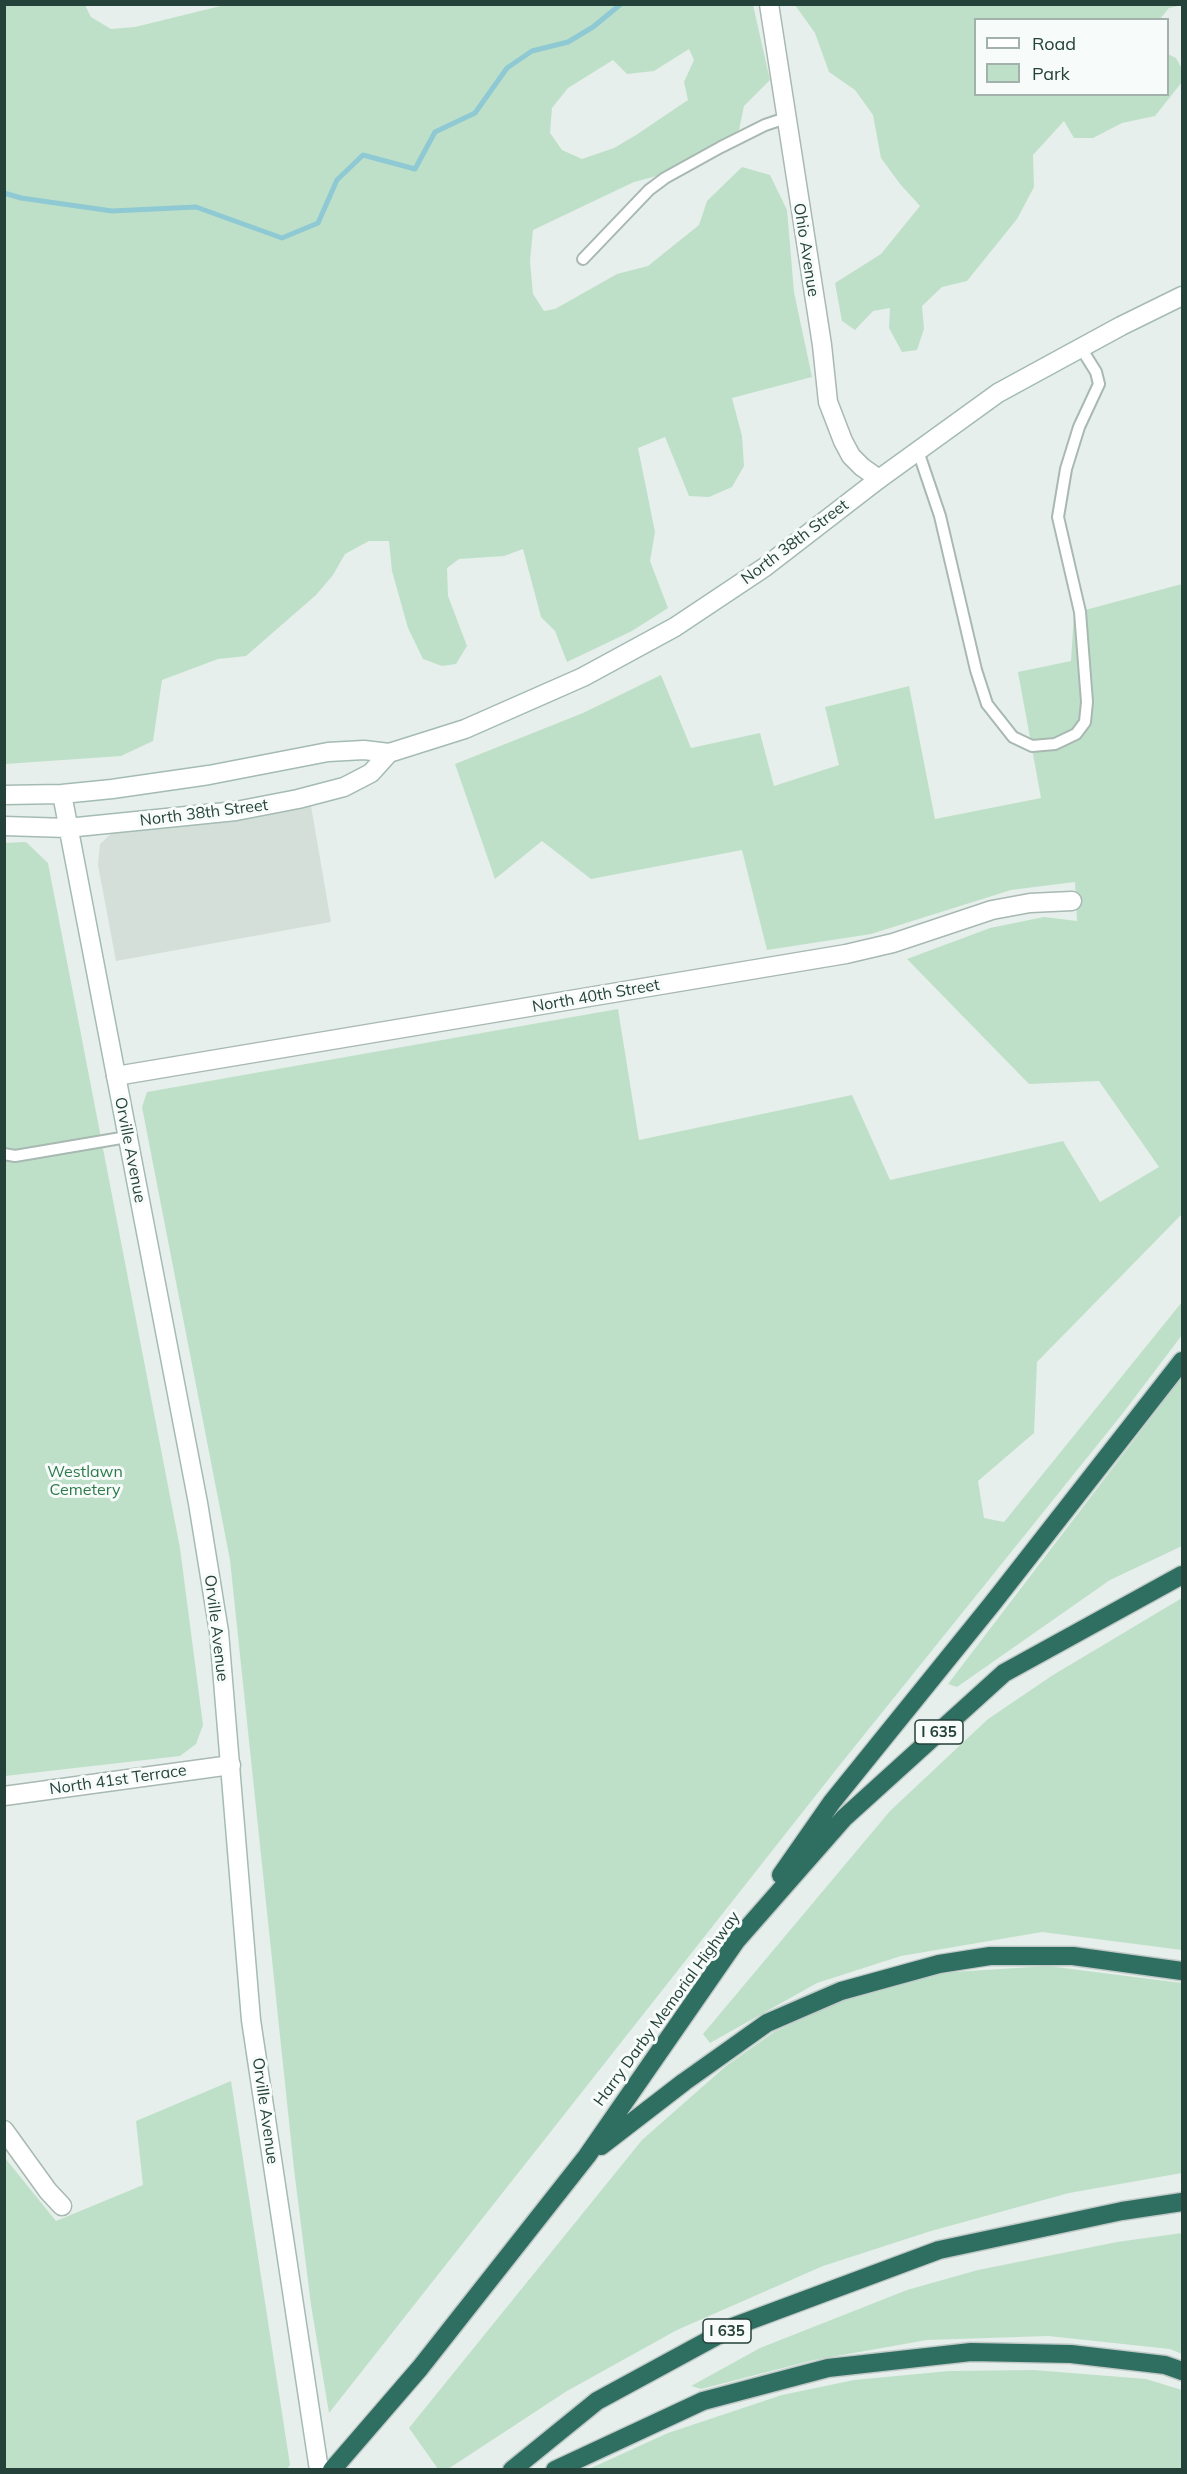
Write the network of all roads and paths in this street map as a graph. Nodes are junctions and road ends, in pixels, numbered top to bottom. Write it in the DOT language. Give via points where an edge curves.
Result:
graph roads {
  1 [pos="769,4"];
  2 [pos="786,118"];
  3 [pos="583,258"];
  4 [pos="1182,296"];
  5 [pos="1081,348"];
  6 [pos="918,452"];
  7 [pos="879,479"];
  8 [pos="389,753"];
  9 [pos="62,794"];
  10 [pos="4,795"];
  11 [pos="4,826"];
  12 [pos="67,828"];
  13 [pos="1072,901"];
  14 [pos="116,1076"];
  15 [pos="127,1137"];
  16 [pos="4,1154"];
  17 [pos="1182,1361"];
  18 [pos="1182,1575"];
  19 [pos="231,1765"];
  20 [pos="4,1796"];
  21 [pos="736,1941"];
  22 [pos="1182,1971"];
  23 [pos="4,2130"];
  24 [pos="587,2157"];
  25 [pos="1182,2202"];
  26 [pos="62,2206"];
  27 [pos="1182,2371"];
  28 [pos="319,2469"];
  29 [pos="332,2469"];
  30 [pos="512,2469"];
  31 [pos="555,2469"];
  1 -- 2 [label="street, Ohio Avenue"];
  2 -- 3 [label="lane" via="765,125 665,178"];
  2 -- 7 [label="street, Ohio Avenue" via="828,402 851,456"];
  4 -- 5 [label="street, North 38th Street"];
  5 -- 6 [label="street, North 38th Street" via="998,393"];
  5 -- 6 [label="lane" via="1099,384 1079,427 1066,469 1058,518 1080,612 1087,702 1085,722 1076,734 1055,744 1032,746 1013,737 987,704 940,516"];
  6 -- 7 [label="street, North 38th Street"];
  7 -- 8 [label="street, North 38th Street" via="765,567 675,627 534,700 465,729"];
  8 -- 9 [label="street, North 38th Street" via="328,752 209,775"];
  8 -- 12 [label="street, North 38th Street" via="371,773 344,787 298,799 236,811"];
  9 -- 10 [label="street, North 38th Street"];
  9 -- 12 [label="street, Orville Avenue"];
  11 -- 12 [label="street, North 38th Street"];
  12 -- 14 [label="street, Orville Avenue"];
  13 -- 14 [label="street, North 40th Street" via="992,910 846,954"];
  14 -- 15 [label="street, Orville Avenue"];
  15 -- 16 [label="lane" via="15,1156"];
  15 -- 19 [label="street, Orville Avenue" via="198,1503 219,1632"];
  17 -- 21 [label="highway" via="832,1802"];
  18 -- 21 [label="highway, Harry Darby Memorial Highway / I 635" via="1004,1673 844,1818"];
  19 -- 20 [label="street, North 41st Terrace"];
  19 -- 28 [label="street, Orville Avenue" via="251,2020"];
  21 -- 24 [label="highway, Harry Darby Memorial Highway / I 635"];
  22 -- 24 [label="highway" via="1073,1956 990,1956 939,1964 841,1991 767,2023"];
  23 -- 26 [label="street"];
  24 -- 29 [label="highway, Harry Darby Memorial Highway / I 635" via="420,2368"];
  25 -- 30 [label="highway, I 635" via="939,2250 735,2326 597,2401"];
  27 -- 31 [label="highway" via="1165,2365 1071,2354 970,2352 828,2368 703,2401"];
}
